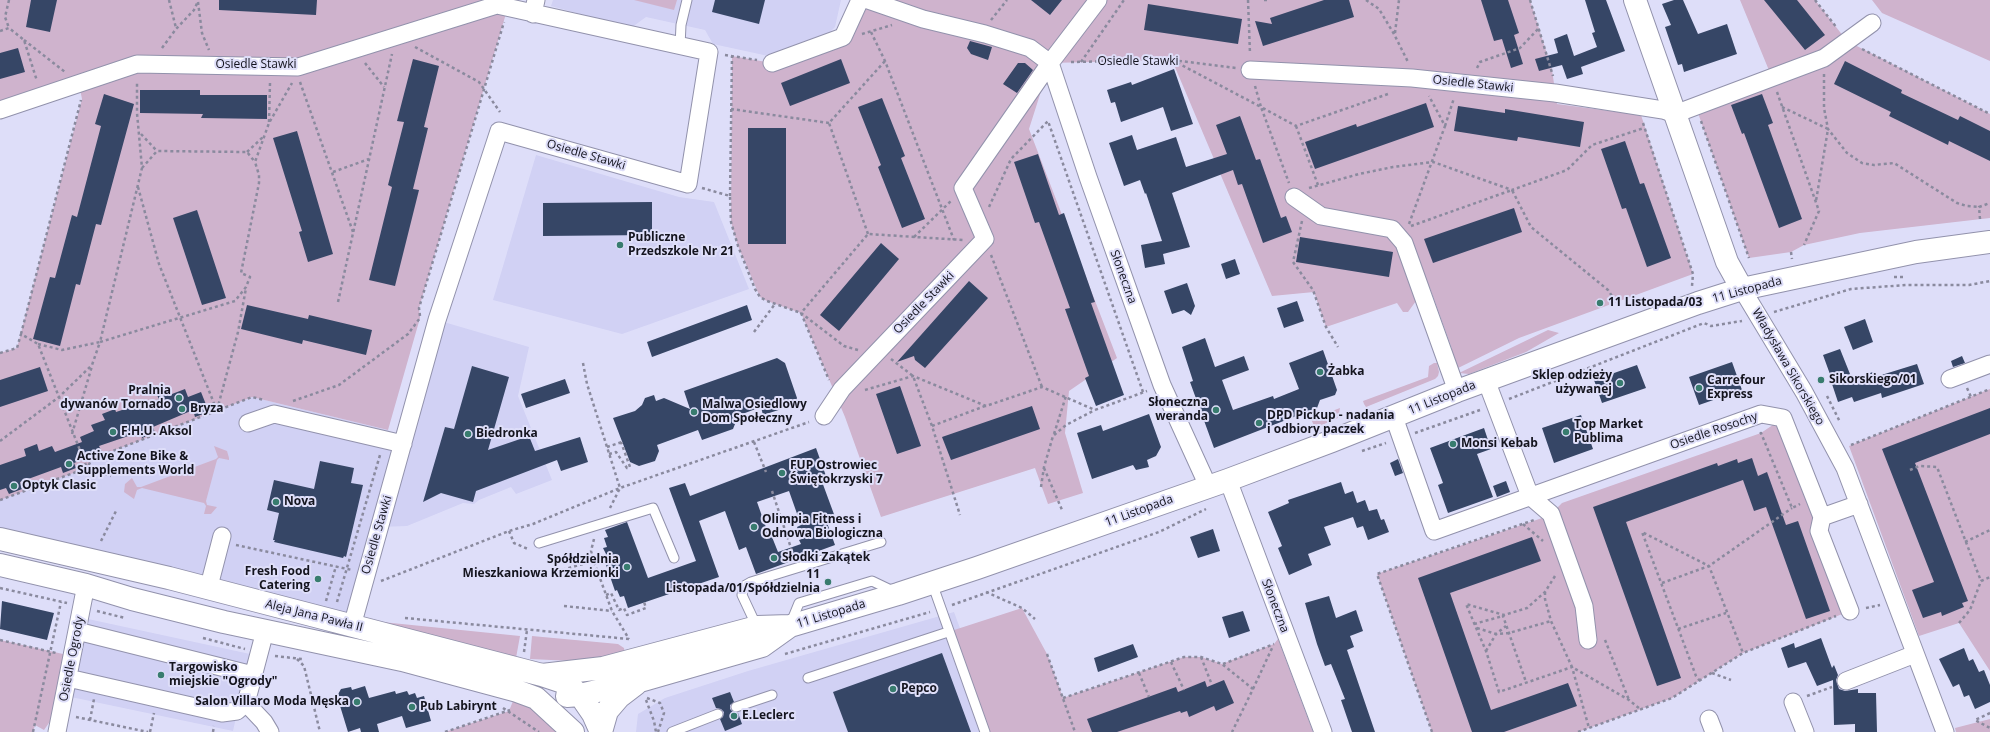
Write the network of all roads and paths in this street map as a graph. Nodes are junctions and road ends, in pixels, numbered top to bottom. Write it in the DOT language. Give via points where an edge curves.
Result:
graph roads {
  1 [pos="9,0"];
  2 [pos="169,0"];
  3 [pos="198,0"];
  4 [pos="687,0"];
  5 [pos="860,0"];
  6 [pos="868,0"];
  7 [pos="1007,0"];
  8 [pos="1098,0"];
  9 [pos="1124,0"];
  10 [pos="1366,0"];
  11 [pos="1399,0"];
  12 [pos="1530,0"];
  13 [pos="1636,0"];
  14 [pos="1815,0"];
  15 [pos="535,7"];
  16 [pos="508,8"];
  17 [pos="923,19"];
  18 [pos="1872,22"];
  19 [pos="9,28"];
  20 [pos="1539,28"];
  21 [pos="176,29"];
  22 [pos="0,31"];
  23 [pos="870,32"];
  24 [pos="980,32"];
  25 [pos="1394,34"];
  26 [pos="396,37"];
  27 [pos="843,37"];
  28 [pos="24,40"];
  29 [pos="1847,41"];
  30 [pos="680,46"];
  31 [pos="354,50"];
  32 [pos="709,52"];
  33 [pos="732,56"];
  34 [pos="1172,60"];
  35 [pos="885,61"];
  36 [pos="1081,62"];
  37 [pos="1480,62"];
  38 [pos="144,63"];
  39 [pos="772,63"];
  40 [pos="1050,63"];
  41 [pos="215,65"];
  42 [pos="270,66"];
  43 [pos="298,70"];
  44 [pos="1250,70"];
  45 [pos="1824,72"];
  46 [pos="1412,78"];
  47 [pos="1459,83"];
  48 [pos="79,84"];
  49 [pos="1775,85"];
  50 [pos="385,87"];
  51 [pos="484,90"];
  52 [pos="1555,93"];
  53 [pos="42,96"];
  54 [pos="1782,107"];
  55 [pos="731,109"];
  56 [pos="0,110"];
  57 [pos="500,112"];
  58 [pos="1675,114"];
  59 [pos="1990,114"];
  60 [pos="1700,120"];
  61 [pos="1642,121"];
  62 [pos="269,123"];
  63 [pos="829,123"];
  64 [pos="1296,126"];
  65 [pos="1445,126"];
  66 [pos="1644,128"];
  67 [pos="1828,129"];
  68 [pos="140,133"];
  69 [pos="264,136"];
  70 [pos="157,151"];
  71 [pos="247,152"];
  72 [pos="369,159"];
  73 [pos="255,162"];
  74 [pos="1433,162"];
  75 [pos="142,168"];
  76 [pos="333,172"];
  77 [pos="688,184"];
  78 [pos="138,185"];
  79 [pos="1318,185"];
  80 [pos="963,188"];
  81 [pos="1512,190"];
  82 [pos="730,196"];
  83 [pos="1294,196"];
  84 [pos="1816,202"];
  85 [pos="1990,203"];
  86 [pos="1979,207"];
  87 [pos="942,210"];
  88 [pos="1980,219"];
  89 [pos="1302,220"];
  90 [pos="1310,222"];
  91 [pos="1401,228"];
  92 [pos="982,233"];
  93 [pos="353,234"];
  94 [pos="868,234"];
  95 [pos="913,237"];
  96 [pos="954,240"];
  97 [pos="1990,242"];
  98 [pos="1804,246"];
  99 [pos="1749,258"];
  100 [pos="1990,281"];
  101 [pos="1906,286"];
  102 [pos="246,287"];
  103 [pos="1742,289"];
  104 [pos="338,302"];
  105 [pos="1616,302"];
  106 [pos="775,304"];
  107 [pos="801,313"];
  108 [pos="1701,313"];
  109 [pos="182,318"];
  110 [pos="420,318"];
  111 [pos="754,332"];
  112 [pos="416,333"];
  113 [pos="21,334"];
  114 [pos="100,342"];
  115 [pos="38,344"];
  116 [pos="1338,346"];
  117 [pos="879,350"];
  118 [pos="0,353"];
  119 [pos="583,363"];
  120 [pos="1990,364"];
  121 [pos="92,365"];
  122 [pos="913,376"];
  123 [pos="1950,379"];
  124 [pos="1486,380"];
  125 [pos="1162,385"];
  126 [pos="1042,387"];
  127 [pos="1990,389"];
  128 [pos="863,390"];
  129 [pos="1457,391"];
  130 [pos="1143,392"];
  131 [pos="1066,396"];
  132 [pos="59,397"];
  133 [pos="836,398"];
  134 [pos="265,400"];
  135 [pos="292,406"];
  136 [pos="986,406"];
  137 [pos="217,410"];
  138 [pos="1095,410"];
  139 [pos="824,416"];
  140 [pos="1394,417"];
  141 [pos="248,423"];
  142 [pos="932,426"];
  143 [pos="72,434"];
  144 [pos="1053,436"];
  145 [pos="385,439"];
  146 [pos="0,441"];
  147 [pos="754,442"];
  148 [pos="403,444"];
  149 [pos="1849,446"];
  150 [pos="607,447"];
  151 [pos="609,454"];
  152 [pos="1044,467"];
  153 [pos="87,468"];
  154 [pos="1910,470"];
  155 [pos="766,472"];
  156 [pos="111,476"];
  157 [pos="1218,483"];
  158 [pos="1042,487"];
  159 [pos="620,488"];
  160 [pos="772,491"];
  161 [pos="1530,496"];
  162 [pos="0,500"];
  163 [pos="1859,504"];
  164 [pos="1792,508"];
  165 [pos="1062,510"];
  166 [pos="116,511"];
  167 [pos="960,515"];
  168 [pos="1822,517"];
  169 [pos="602,522"];
  170 [pos="1523,524"];
  171 [pos="1990,530"];
  172 [pos="509,531"];
  173 [pos="0,539"];
  174 [pos="221,539"];
  175 [pos="101,541"];
  176 [pos="881,542"];
  177 [pos="1965,542"];
  178 [pos="539,543"];
  179 [pos="1545,543"];
  180 [pos="108,544"];
  181 [pos="528,549"];
  182 [pos="93,550"];
  183 [pos="791,550"];
  184 [pos="604,558"];
  185 [pos="674,558"];
  186 [pos="594,562"];
  187 [pos="0,565"];
  188 [pos="336,566"];
  189 [pos="1709,566"];
  190 [pos="347,568"];
  191 [pos="1558,572"];
  192 [pos="551,573"];
  193 [pos="1990,577"];
  194 [pos="364,580"];
  195 [pos="1981,580"];
  196 [pos="932,583"];
  197 [pos="1662,583"];
  198 [pos="86,585"];
  199 [pos="0,588"];
  200 [pos="208,590"];
  201 [pos="986,592"];
  202 [pos="1545,592"];
  203 [pos="606,595"];
  204 [pos="61,602"];
  205 [pos="320,602"];
  206 [pos="644,602"];
  207 [pos="1896,602"];
  208 [pos="325,604"];
  209 [pos="272,605"];
  210 [pos="564,606"];
  211 [pos="82,607"];
  212 [pos="336,607"];
  213 [pos="612,611"];
  214 [pos="1850,611"];
  215 [pos="1726,613"];
  216 [pos="201,615"];
  217 [pos="1504,615"];
  218 [pos="398,618"];
  219 [pos="354,619"];
  220 [pos="1035,619"];
  221 [pos="1551,620"];
  222 [pos="1959,623"];
  223 [pos="1474,624"];
  224 [pos="790,626"];
  225 [pos="1506,626"];
  226 [pos="758,627"];
  227 [pos="1477,628"];
  228 [pos="1678,629"];
  229 [pos="77,631"];
  230 [pos="265,631"];
  231 [pos="948,632"];
  232 [pos="1509,633"];
  233 [pos="1496,634"];
  234 [pos="0,640"];
  235 [pos="1280,640"];
  236 [pos="1588,640"];
  237 [pos="345,648"];
  238 [pos="1486,650"];
  239 [pos="50,653"];
  240 [pos="1743,653"];
  241 [pos="1047,654"];
  242 [pos="1915,654"];
  243 [pos="72,656"];
  244 [pos="1201,657"];
  245 [pos="297,659"];
  246 [pos="1171,662"];
  247 [pos="1222,664"];
  248 [pos="1572,667"];
  249 [pos="603,668"];
  250 [pos="1139,673"];
  251 [pos="1712,673"];
  252 [pos="253,675"];
  253 [pos="542,675"];
  254 [pos="68,678"];
  255 [pos="808,678"];
  256 [pos="1732,680"];
  257 [pos="640,681"];
  258 [pos="1700,681"];
  259 [pos="1846,681"];
  260 [pos="1526,682"];
  261 [pos="97,685"];
  262 [pos="1212,685"];
  263 [pos="1253,689"];
  264 [pos="1184,690"];
  265 [pos="527,695"];
  266 [pos="580,695"];
  267 [pos="772,695"];
  268 [pos="1149,697"];
  269 [pos="1063,698"];
  270 [pos="1629,700"];
  271 [pos="1793,702"];
  272 [pos="246,703"];
  273 [pos="736,707"];
  274 [pos="1640,710"];
  275 [pos="1990,713"];
  276 [pos="718,714"];
  277 [pos="75,717"];
  278 [pos="90,720"];
  279 [pos="1430,728"];
  280 [pos="1589,728"];
  281 [pos="1990,728"];
  282 [pos="572,731"];
  283 [pos="33,732"];
  284 [pos="58,732"];
  285 [pos="148,732"];
  286 [pos="270,732"];
  287 [pos="320,732"];
  288 [pos="445,732"];
  289 [pos="601,732"];
  290 [pos="657,732"];
  291 [pos="672,732"];
  292 [pos="984,732"];
  293 [pos="1075,732"];
  294 [pos="1232,732"];
  295 [pos="1323,732"];
  296 [pos="1429,732"];
  297 [pos="1578,732"];
  298 [pos="1805,732"];
  299 [pos="1945,732"];
  1 -- 19 [label="path" via="5,17"];
  2 -- 21 [label="path"];
  3 -- 21 [label="path" via="194,10"];
  3 -- 41 [label="path" via="202,32"];
  4 -- 30 [label="lane" via="681,25"];
  5 -- 27 [label="street"];
  6 -- 17 [label="street"];
  7 -- 24 [label="path"];
  8 -- 40 [label="street"];
  9 -- 36 [label="path"];
  10 -- 25 [label="path" via="1379,9"];
  11 -- 25 [label="path"];
  12 -- 20 [label="path"];
  13 -- 58 [label="street, Władysława Sikorskiego"];
  14 -- 29 [label="path"];
  15 -- 16 [label="street, Osiedle Stawki"];
  15 -- 30 [label="street, Osiedle Stawki"];
  16 -- 26 [label="street, Osiedle Stawki" via="497,5"];
  16 -- 51 [label="path"];
  17 -- 23 [label="path"];
  17 -- 24 [label="street"];
  18 -- 29 [label="street"];
  19 -- 22 [label="path"];
  19 -- 28 [label="path"];
  20 -- 37 [label="path" via="1520,48"];
  20 -- 52 [label="path" via="1552,70"];
  21 -- 38 [label="path"];
  23 -- 27 [label="path" via="854,37"];
  23 -- 35 [label="path"];
  24 -- 40 [label="street" via="1030,48"];
  25 -- 46 [label="path" via="1413,71"];
  26 -- 31 [label="street, Osiedle Stawki"];
  26 -- 50 [label="path"];
  26 -- 51 [label="path" via="479,82"];
  27 -- 39 [label="street"];
  28 -- 48 [label="path"];
  28 -- 53 [label="path"];
  29 -- 58 [label="street" via="1824,58"];
  29 -- 59 [label="path"];
  30 -- 32 [label="street, Osiedle Stawki"];
  31 -- 43 [label="street, Osiedle Stawki"];
  31 -- 50 [label="path"];
  32 -- 33 [label="path"];
  32 -- 77 [label="street"];
  33 -- 39 [label="path"];
  33 -- 55 [label="path"];
  34 -- 36 [label="path, Osiedle Stawki"];
  34 -- 44 [label="path, Osiedle Stawki"];
  34 -- 83 [label="path" via="1261,107"];
  35 -- 63 [label="path"];
  35 -- 87 [label="path"];
  36 -- 40 [label="path, Osiedle Stawki"];
  38 -- 41 [label="street, Osiedle Stawki"];
  38 -- 48 [label="street, Osiedle Stawki"];
  38 -- 68 [label="path" via="137,113"];
  40 -- 80 [label="street"];
  40 -- 125 [label="street, Słoneczna"];
  41 -- 42 [label="street, Osiedle Stawki"];
  42 -- 43 [label="street, Osiedle Stawki"];
  42 -- 62 [label="path"];
  43 -- 62 [label="path"];
  43 -- 76 [label="path"];
  44 -- 46 [label="street, Osiedle Stawki"];
  45 -- 67 [label="path" via="1824,108"];
  46 -- 47 [label="street, Osiedle Stawki"];
  46 -- 65 [label="path" via="1424,86"];
  47 -- 52 [label="street, Osiedle Stawki"];
  47 -- 65 [label="path"];
  48 -- 53 [label="street, Osiedle Stawki"];
  48 -- 113 [label="path" via="82,99"];
  49 -- 54 [label="path"];
  50 -- 72 [label="path"];
  51 -- 57 [label="path"];
  51 -- 110 [label="path" via="419,308"];
  52 -- 58 [label="street, Osiedle Stawki"];
  53 -- 56 [label="street, Osiedle Stawki"];
  54 -- 67 [label="path"];
  54 -- 84 [label="path"];
  55 -- 63 [label="path"];
  55 -- 82 [label="path"];
  58 -- 103 [label="street, Władysława Sikorskiego" via="1727,262"];
  60 -- 99 [label="path"];
  61 -- 66 [label="path"];
  62 -- 69 [label="path"];
  63 -- 94 [label="path"];
  64 -- 79 [label="path"];
  65 -- 74 [label="path"];
  66 -- 81 [label="path" via="1592,145 1567,170"];
  66 -- 108 [label="path" via="1693,274 1692,288"];
  67 -- 84 [label="path"];
  67 -- 86 [label="path" via="1847,153 1862,163 1894,163 1957,203"];
  68 -- 70 [label="path"];
  68 -- 75 [label="path"];
  69 -- 71 [label="path"];
  69 -- 73 [label="path"];
  70 -- 71 [label="path"];
  70 -- 75 [label="path"];
  71 -- 73 [label="path"];
  72 -- 76 [label="path"];
  72 -- 93 [label="path"];
  73 -- 102 [label="path" via="259,183 241,273 250,277"];
  74 -- 79 [label="path" via="1386,168"];
  74 -- 81 [label="path"];
  74 -- 91 [label="path"];
  75 -- 78 [label="path"];
  76 -- 93 [label="path"];
  77 -- 82 [label="path"];
  77 -- 148 [label="street, Osiedle Stawki" via="499,131 437,320"];
  78 -- 109 [label="path" via="159,264"];
  78 -- 114 [label="path"];
  79 -- 83 [label="path" via="1297,192"];
  80 -- 87 [label="path"];
  80 -- 92 [label="street"];
  81 -- 91 [label="path"];
  81 -- 105 [label="path" via="1531,227 1608,290"];
  82 -- 106 [label="path" via="730,222 740,253 760,296"];
  83 -- 89 [label="path"];
  83 -- 91 [label="street" via="1321,216"];
  84 -- 98 [label="path" via="1819,211"];
  85 -- 86 [label="path"];
  86 -- 88 [label="path"];
  87 -- 95 [label="path"];
  87 -- 96 [label="path"];
  89 -- 90 [label="path"];
  89 -- 116 [label="path" via="1293,262 1313,290 1326,326"];
  91 -- 129 [label="street" via="1404,243"];
  92 -- 96 [label="path"];
  92 -- 117 [label="street, Osiedle Stawki"];
  92 -- 126 [label="path"];
  92 -- 130 [label="path" via="1011,159 1048,121"];
  93 -- 104 [label="path"];
  94 -- 95 [label="path"];
  94 -- 107 [label="path"];
  95 -- 96 [label="path"];
  97 -- 103 [label="street, 11 Listopada" via="1916,252"];
  100 -- 101 [label="path" via="1969,285"];
  102 -- 109 [label="path" via="235,301"];
  102 -- 137 [label="path" via="238,332"];
  103 -- 108 [label="street, 11 Listopada"];
  103 -- 163 [label="street, Władysława Sikorskiego" via="1807,399 1844,468"];
  106 -- 107 [label="path"];
  106 -- 111 [label="path"];
  107 -- 117 [label="path" via="844,346 859,350"];
  107 -- 133 [label="path"];
  108 -- 124 [label="street, 11 Listopada"];
  109 -- 114 [label="path"];
  109 -- 137 [label="path"];
  110 -- 112 [label="path"];
  110 -- 135 [label="path" via="408,334 339,385 293,400"];
  113 -- 115 [label="path"];
  113 -- 118 [label="path" via="17,348"];
  114 -- 115 [label="path" via="62,350"];
  114 -- 121 [label="path"];
  115 -- 132 [label="path"];
  117 -- 122 [label="path"];
  117 -- 133 [label="street, Osiedle Stawki"];
  119 -- 150 [label="path"];
  120 -- 123 [label="street"];
  121 -- 132 [label="path"];
  121 -- 143 [label="path"];
  122 -- 128 [label="path"];
  122 -- 136 [label="path"];
  122 -- 142 [label="path"];
  124 -- 129 [label="street, 11 Listopada"];
  124 -- 161 [label="street"];
  125 -- 130 [label="path"];
  125 -- 157 [label="street, Słoneczna"];
  126 -- 131 [label="path"];
  126 -- 136 [label="path"];
  127 -- 149 [label="path"];
  129 -- 140 [label="street, 11 Listopada"];
  130 -- 138 [label="path"];
  131 -- 138 [label="path"];
  131 -- 144 [label="path"];
  132 -- 143 [label="path"];
  132 -- 146 [label="path"];
  133 -- 139 [label="street, Osiedle Stawki"];
  134 -- 137 [label="path" via="252,397"];
  136 -- 142 [label="path"];
  137 -- 153 [label="path" via="92,459"];
  138 -- 144 [label="path" via="1066,425"];
  139 -- 147 [label="path"];
  140 -- 157 [label="street, 11 Listopada"];
  140 -- 161 [label="street, Osiedle Rosochy" via="1434,531"];
  141 -- 145 [label="street" via="274,414"];
  142 -- 167 [label="path"];
  143 -- 153 [label="path"];
  144 -- 152 [label="path"];
  145 -- 148 [label="street"];
  145 -- 190 [label="path"];
  147 -- 155 [label="path"];
  147 -- 159 [label="path"];
  148 -- 194 [label="street, Osiedle Stawki"];
  150 -- 151 [label="path"];
  150 -- 151 [label="path" via="622,442 630,467 627,468 616,452"];
  151 -- 159 [label="path"];
  152 -- 158 [label="path"];
  152 -- 165 [label="path"];
  153 -- 156 [label="path"];
  153 -- 162 [label="path"];
  154 -- 177 [label="path" via="1918,466 1937,467"];
  157 -- 196 [label="street, 11 Listopada"];
  157 -- 235 [label="street, Słoneczna"];
  159 -- 169 [label="path"];
  159 -- 172 [label="path" via="533,524"];
  160 -- 183 [label="path"];
  161 -- 168 [label="street, Osiedle Rosochy" via="1761,414 1783,418"];
  161 -- 236 [label="street" via="1551,514 1584,606"];
  163 -- 168 [label="street"];
  163 -- 207 [label="street, Władysława Sikorskiego"];
  164 -- 189 [label="path"];
  166 -- 175 [label="path"];
  168 -- 214 [label="street" via="1819,530"];
  169 -- 178 [label="lane"];
  169 -- 185 [label="lane" via="653,508"];
  169 -- 186 [label="path" via="591,551"];
  170 -- 179 [label="path"];
  171 -- 177 [label="path"];
  172 -- 181 [label="path" via="514,543"];
  172 -- 194 [label="path"];
  173 -- 182 [label="street, Aleja Jana Pawła II"];
  174 -- 188 [label="path"];
  174 -- 200 [label="street"];
  175 -- 180 [label="path"];
  175 -- 182 [label="path"];
  176 -- 226 [label="lane" via="744,586 742,595"];
  177 -- 195 [label="path"];
  182 -- 198 [label="street"];
  182 -- 200 [label="street, Aleja Jana Pawła II"];
  184 -- 186 [label="path"];
  186 -- 192 [label="path"];
  186 -- 203 [label="path"];
  187 -- 198 [label="street, Aleja Jana Pawła II"];
  188 -- 190 [label="path"];
  188 -- 208 [label="path"];
  189 -- 197 [label="path"];
  189 -- 197 [label="path" via="1642,532"];
  189 -- 215 [label="path"];
  190 -- 194 [label="path"];
  190 -- 212 [label="path"];
  191 -- 202 [label="path"];
  193 -- 195 [label="path"];
  194 -- 219 [label="street, Osiedle Stawki"];
  195 -- 222 [label="path" via="1970,610"];
  196 -- 224 [label="street, 11 Listopada"];
  196 -- 231 [label="lane"];
  197 -- 228 [label="path"];
  198 -- 211 [label="street, Osiedle Ogrody"];
  198 -- 216 [label="street, Aleja Jana Pawła II" via="132,600"];
  199 -- 204 [label="path"];
  200 -- 209 [label="street, Aleja Jana Pawła II"];
  200 -- 216 [label="street"];
  201 -- 220 [label="path" via="1022,608"];
  202 -- 217 [label="path" via="1527,608"];
  202 -- 221 [label="path"];
  203 -- 206 [label="path" via="611,593 619,610 624,608 627,615 646,608"];
  203 -- 213 [label="path"];
  204 -- 211 [label="path"];
  204 -- 239 [label="path"];
  205 -- 208 [label="path"];
  207 -- 214 [label="path"];
  207 -- 242 [label="street, Władysława Sikorskiego"];
  208 -- 212 [label="path"];
  209 -- 219 [label="street, Aleja Jana Pawła II"];
  209 -- 230 [label="street"];
  210 -- 213 [label="path"];
  211 -- 229 [label="street, Osiedle Ogrody"];
  212 -- 219 [label="path"];
  213 -- 218 [label="path" via="629,640"];
  214 -- 240 [label="path"];
  215 -- 228 [label="path"];
  215 -- 240 [label="path"];
  216 -- 230 [label="street, Aleja Jana Pawła II"];
  217 -- 223 [label="path"];
  217 -- 223 [label="path" via="1466,604"];
  217 -- 225 [label="path"];
  219 -- 237 [label="street"];
  219 -- 253 [label="street, Aleja Jana Pawła II"];
  221 -- 232 [label="path"];
  221 -- 248 [label="path"];
  223 -- 227 [label="path"];
  224 -- 226 [label="street, 11 Listopada"];
  224 -- 257 [label="street, 11 Listopada" via="762,646"];
  225 -- 232 [label="path"];
  225 -- 233 [label="path"];
  226 -- 249 [label="street, 11 Listopada"];
  227 -- 233 [label="path"];
  227 -- 238 [label="path"];
  228 -- 258 [label="path"];
  229 -- 243 [label="street, Osiedle Ogrody"];
  229 -- 252 [label="street"];
  230 -- 237 [label="street, Aleja Jana Pawła II"];
  230 -- 252 [label="street"];
  231 -- 255 [label="lane"];
  231 -- 292 [label="lane"];
  232 -- 233 [label="path"];
  232 -- 260 [label="path"];
  233 -- 238 [label="path"];
  234 -- 239 [label="path"];
  235 -- 247 [label="path"];
  235 -- 263 [label="path"];
  235 -- 295 [label="street, Słoneczna"];
  236 -- 270 [label="path" via="1605,640"];
  237 -- 265 [label="street, Aleja Jana Pawła II" via="402,660"];
  238 -- 260 [label="path" via="1499,692"];
  239 -- 243 [label="path"];
  239 -- 283 [label="path"];
  240 -- 251 [label="path"];
  241 -- 269 [label="path"];
  242 -- 259 [label="street"];
  242 -- 299 [label="street, Władysława Sikorskiego"];
  243 -- 254 [label="street, Osiedle Ogrody"];
  244 -- 246 [label="path" via="1184,657"];
  244 -- 247 [label="path"];
  244 -- 262 [label="path"];
  245 -- 287 [label="path" via="304,666"];
  246 -- 250 [label="path"];
  246 -- 264 [label="path"];
  247 -- 263 [label="path"];
  248 -- 260 [label="path"];
  248 -- 270 [label="path"];
  248 -- 280 [label="path"];
  249 -- 253 [label="street, 11 Listopada"];
  249 -- 266 [label="street, 11 Listopada" via="585,685"];
  250 -- 268 [label="path"];
  250 -- 269 [label="path"];
  251 -- 256 [label="path"];
  251 -- 258 [label="path"];
  252 -- 272 [label="street"];
  253 -- 266 [label="street, Aleja Jana Pawła II" via="566,683"];
  254 -- 261 [label="street"];
  254 -- 284 [label="street, Osiedle Ogrody"];
  257 -- 266 [label="street, 11 Listopada"];
  257 -- 289 [label="street" via="619,697 608,711"];
  258 -- 274 [label="path" via="1672,698"];
  259 -- 271 [label="path"];
  261 -- 272 [label="street" via="222,713 237,711"];
  261 -- 278 [label="path"];
  263 -- 294 [label="path"];
  265 -- 266 [label="street, Aleja Jana Pawła II"];
  265 -- 282 [label="street, Aleja Jana Pawła II"];
  265 -- 288 [label="path" via="509,711"];
  266 -- 282 [label="street" via="572,714"];
  266 -- 289 [label="street"];
  267 -- 273 [label="lane"];
  269 -- 293 [label="path"];
  270 -- 274 [label="path"];
  271 -- 298 [label="street"];
  272 -- 286 [label="street"];
  274 -- 280 [label="path"];
  275 -- 281 [label="path" via="1975,720"];
  276 -- 291 [label="lane"];
  277 -- 278 [label="path"];
  278 -- 285 [label="path"];
  279 -- 296 [label="path"];
  280 -- 297 [label="path"];
  290 -- 290 [label="path" via="664,713 660,704 645,697"];
}
